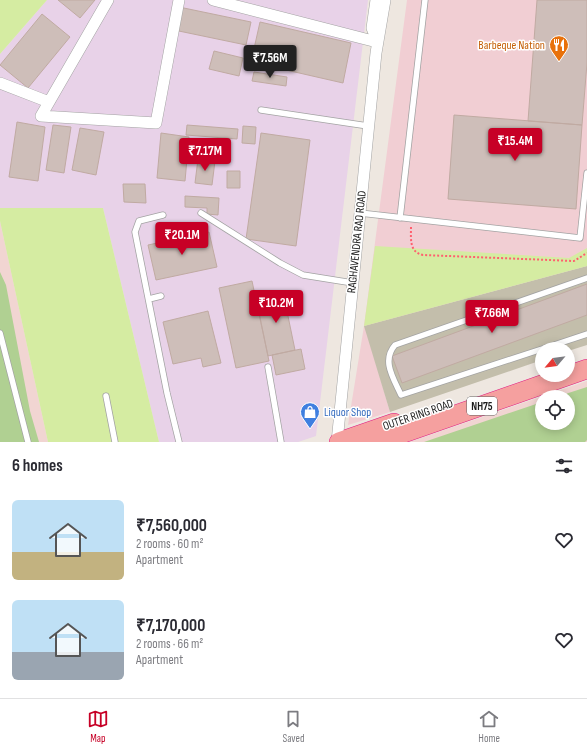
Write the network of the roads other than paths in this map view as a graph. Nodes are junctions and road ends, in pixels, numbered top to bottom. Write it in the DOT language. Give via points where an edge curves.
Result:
graph roads {
  1 [pos="108,0"];
  2 [pos="179,0"];
  3 [pos="213,0"];
  4 [pos="376,0"];
  5 [pos="385,0"];
  6 [pos="425,0"];
  7 [pos="377,42"];
  8 [pos="0,83"];
  9 [pos="49,102"];
  10 [pos="261,110"];
  11 [pos="368,126"];
  12 [pos="587,173"];
  13 [pos="201,213"];
  14 [pos="360,213"];
  15 [pos="163,215"];
  16 [pos="400,218"];
  17 [pos="587,278"];
  18 [pos="353,283"];
  19 [pos="161,296"];
  20 [pos="149,298"];
  21 [pos="0,333"];
  22 [pos="587,334"];
  23 [pos="563,342"];
  24 [pos="535,351"];
  25 [pos="587,357"];
  26 [pos="575,361"];
  27 [pos="268,367"];
  28 [pos="587,369"];
  29 [pos="535,374"];
  30 [pos="106,396"];
  31 [pos="28,442"];
  32 [pos="115,442"];
  33 [pos="179,442"];
  34 [pos="281,442"];
  35 [pos="338,442"];
  36 [pos="378,442"];
  1 -- 9 [label="street"];
  2 -- 9 [label="street" via="156,123 42,116"];
  3 -- 7 [label="street"];
  4 -- 7 [label="street, RAGHAVENDRA RAO ROAD" via="372,28"];
  5 -- 7 [label="street, RAGHAVENDRA RAO ROAD"];
  6 -- 16 [label="lane"];
  7 -- 11 [label="street, RAGHAVENDRA RAO ROAD"];
  8 -- 9 [label="street"];
  10 -- 11 [label="lane"];
  11 -- 14 [label="street, RAGHAVENDRA RAO ROAD"];
  12 -- 16 [label="lane" via="580,238"];
  13 -- 18 [label="lane" via="303,275"];
  14 -- 16 [label="lane"];
  14 -- 18 [label="street, RAGHAVENDRA RAO ROAD"];
  15 -- 20 [label="lane" via="139,221 135,232"];
  17 -- 24 [label="lane" via="396,345 391,350 388,362 401,396"];
  18 -- 35 [label="street, RAGHAVENDRA RAO ROAD"];
  19 -- 20 [label="lane"];
  20 -- 33 [label="lane"];
  21 -- 31 [label="lane"];
  22 -- 23 [label="lane"];
  25 -- 26 [label="highway"];
  27 -- 34 [label="lane"];
  28 -- 36 [label="highway, OUTER RING ROAD / NH75"];
  29 -- 35 [label="highway, OUTER RING ROAD / NH75"];
  30 -- 32 [label="lane"];
}
